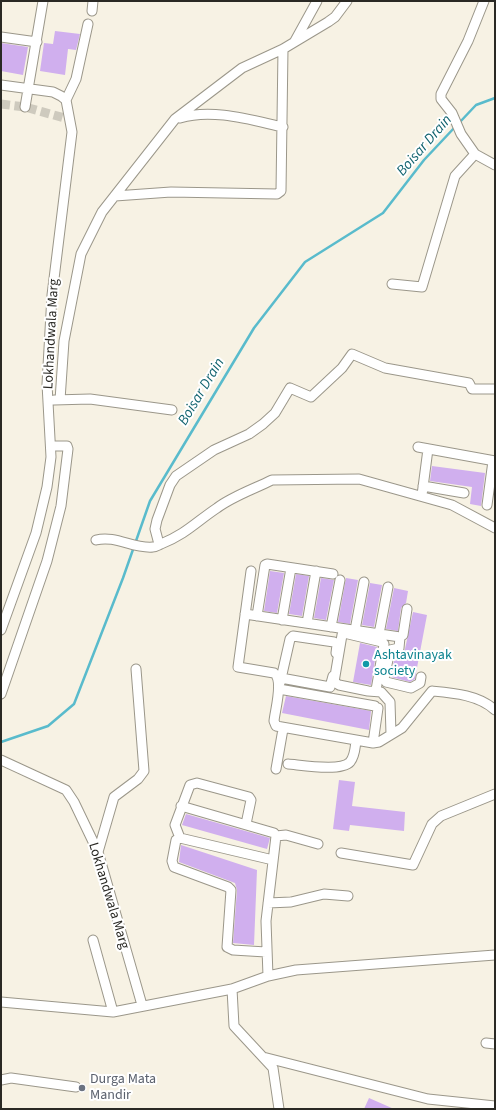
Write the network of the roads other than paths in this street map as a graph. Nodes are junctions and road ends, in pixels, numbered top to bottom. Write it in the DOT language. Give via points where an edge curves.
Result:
graph roads {
  1 [pos="43,1"];
  2 [pos="93,1"];
  3 [pos="317,1"];
  4 [pos="347,1"];
  5 [pos="484,1"];
  6 [pos="92,11"];
  7 [pos="88,24"];
  8 [pos="1,37"];
  9 [pos="295,41"];
  10 [pos="36,42"];
  11 [pos="283,49"];
  12 [pos="1,85"];
  13 [pos="29,89"];
  14 [pos="66,100"];
  15 [pos="25,108"];
  16 [pos="175,119"];
  17 [pos="283,126"];
  18 [pos="475,154"];
  19 [pos="495,165"];
  20 [pos="115,196"];
  21 [pos="392,284"];
  22 [pos="495,389"];
  23 [pos="60,400"];
  24 [pos="49,401"];
  25 [pos="172,410"];
  26 [pos="51,446"];
  27 [pos="418,447"];
  28 [pos="428,449"];
  29 [pos="494,461"];
  30 [pos="445,490"];
  31 [pos="422,491"];
  32 [pos="464,493"];
  33 [pos="443,502"];
  34 [pos="487,505"];
  35 [pos="495,528"];
  36 [pos="96,540"];
  37 [pos="156,546"];
  38 [pos="291,568"];
  39 [pos="251,570"];
  40 [pos="316,572"];
  41 [pos="364,582"];
  42 [pos="388,587"];
  43 [pos="407,610"];
  44 [pos="245,614"];
  45 [pos="257,616"];
  46 [pos="282,620"];
  47 [pos="307,623"];
  48 [pos="331,627"];
  49 [pos="1,630"];
  50 [pos="355,630"];
  51 [pos="379,634"];
  52 [pos="400,637"];
  53 [pos="136,669"];
  54 [pos="421,677"];
  55 [pos="386,682"];
  56 [pos="280,683"];
  57 [pos="380,692"];
  58 [pos="1,694"];
  59 [pos="495,710"];
  60 [pos="284,729"];
  61 [pos="391,734"];
  62 [pos="356,741"];
  63 [pos="373,743"];
  64 [pos="1,760"];
  65 [pos="288,764"];
  66 [pos="276,769"];
  67 [pos="495,794"];
  68 [pos="181,806"];
  69 [pos="246,824"];
  70 [pos="276,836"];
  71 [pos="180,838"];
  72 [pos="318,844"];
  73 [pos="98,852"];
  74 [pos="341,853"];
  75 [pos="273,860"];
  76 [pos="348,896"];
  77 [pos="268,903"];
  78 [pos="94,940"];
  79 [pos="266,952"];
  80 [pos="495,955"];
  81 [pos="268,976"];
  82 [pos="232,989"];
  83 [pos="1,1002"];
  84 [pos="142,1005"];
  85 [pos="113,1012"];
  86 [pos="263,1058"];
  87 [pos="1,1080"];
  88 [pos="76,1087"];
  89 [pos="495,1106"];
  90 [pos="279,1109"];
  1 -- 10 [label="street"];
  2 -- 6 [label="street"];
  3 -- 9 [label="street"];
  4 -- 9 [label="street" via="335,17"];
  5 -- 18 [label="street" via="440,99 452,113"];
  7 -- 14 [label="street" via="76,79"];
  8 -- 10 [label="street"];
  9 -- 11 [label="street"];
  10 -- 13 [label="street"];
  11 -- 16 [label="street" via="242,68"];
  11 -- 17 [label="street"];
  12 -- 13 [label="street"];
  13 -- 14 [label="street" via="53,92"];
  13 -- 15 [label="street"];
  14 -- 24 [label="street, Lokhandwala Marg" via="72,132 52,295 47,384"];
  16 -- 17 [label="street" via="191,114 213,115"];
  16 -- 20 [label="street"];
  17 -- 20 [label="street" via="281,191 277,194 172,192"];
  18 -- 19 [label="street"];
  18 -- 21 [label="street" via="456,176 422,287"];
  20 -- 23 [label="street" via="93,227 81,254 64,341"];
  22 -- 37 [label="street" via="472,389 469,383 385,368 352,354 342,368 311,398 290,388 276,413 263,424 249,434 214,450 176,476 157,520"];
  23 -- 24 [label="street"];
  23 -- 25 [label="street" via="90,399"];
  24 -- 26 [label="street, Lokhandwala Marg"];
  26 -- 49 [label="street, Lokhandwala Marg" via="47,487 40,517"];
  26 -- 58 [label="street" via="67,446 68,449 61,506 46,561"];
  27 -- 28 [label="street"];
  28 -- 29 [label="street"];
  28 -- 31 [label="street"];
  29 -- 34 [label="street"];
  30 -- 31 [label="street"];
  30 -- 32 [label="street"];
  30 -- 33 [label="street"];
  31 -- 33 [label="street"];
  31 -- 37 [label="street" via="359,479 272,480 218,507 173,540"];
  33 -- 35 [label="street"];
  36 -- 37 [label="street" via="103,538 132,545"];
  38 -- 40 [label="street"];
  38 -- 45 [label="street" via="265,565"];
  38 -- 46 [label="street"];
  39 -- 44 [label="street"];
  40 -- 47 [label="street"];
  40 -- 48 [label="street" via="336,577"];
  41 -- 50 [label="street"];
  42 -- 51 [label="street"];
  43 -- 52 [label="street" via="403,635"];
  44 -- 45 [label="street"];
  44 -- 56 [label="street" via="238,667 274,673"];
  45 -- 46 [label="street"];
  46 -- 47 [label="street"];
  47 -- 48 [label="street"];
  48 -- 50 [label="street"];
  50 -- 51 [label="street"];
  51 -- 52 [label="street"];
  52 -- 55 [label="street" via="399,648 390,650 384,679"];
  53 -- 73 [label="street" via="144,771 138,779 114,797"];
  54 -- 55 [label="street" via="420,683 411,688"];
  55 -- 57 [label="street"];
  56 -- 56 [label="street" via="290,639 293,636 334,642 337,645 330,687"];
  56 -- 60 [label="street" via="274,720 276,726"];
  56 -- 63 [label="street" via="376,707"];
  57 -- 57 [label="street" via="368,692 334,682 342,635 384,644"];
  57 -- 61 [label="street" via="390,702"];
  59 -- 61 [label="street" via="486,701 432,691 402,728"];
  60 -- 62 [label="street"];
  60 -- 66 [label="street"];
  61 -- 63 [label="street"];
  62 -- 63 [label="street"];
  62 -- 65 [label="street" via="351,761 345,766"];
  64 -- 73 [label="street, Lokhandwala Marg" via="66,790"];
  67 -- 74 [label="street" via="441,816 432,824 413,865"];
  68 -- 69 [label="street"];
  68 -- 69 [label="street" via="190,785 196,783 249,796 251,800"];
  68 -- 71 [label="street" via="175,824"];
  69 -- 70 [label="street" via="271,831"];
  70 -- 72 [label="street" via="286,835"];
  70 -- 75 [label="street"];
  71 -- 75 [label="street"];
  71 -- 79 [label="street" via="176,840 172,861 174,867 231,890 227,947 233,950"];
  73 -- 84 [label="street, Lokhandwala Marg"];
  75 -- 77 [label="street"];
  76 -- 77 [label="street" via="324,894 291,902"];
  77 -- 79 [label="street"];
  78 -- 85 [label="street"];
  79 -- 81 [label="street"];
  80 -- 81 [label="street" via="296,970"];
  81 -- 82 [label="street"];
  82 -- 84 [label="street"];
  82 -- 86 [label="street" via="234,1026"];
  83 -- 85 [label="street"];
  84 -- 85 [label="street"];
  86 -- 89 [label="street" via="428,1098"];
  86 -- 90 [label="street" via="273,1068"];
  87 -- 88 [label="street" via="11,1078"];
}
